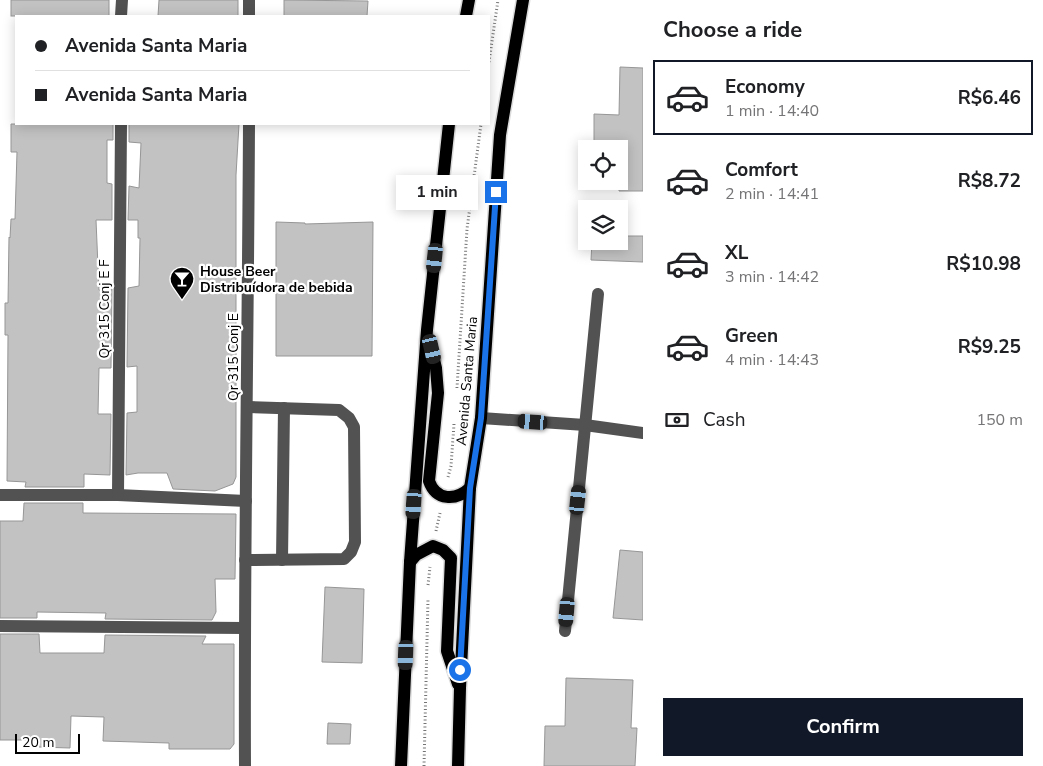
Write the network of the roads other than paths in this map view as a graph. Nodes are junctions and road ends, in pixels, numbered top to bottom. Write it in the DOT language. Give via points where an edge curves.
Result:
graph roads {
  1 [pos="122,0"];
  2 [pos="249,0"];
  3 [pos="469,0"];
  4 [pos="523,0"];
  5 [pos="122,15"];
  6 [pos="249,15"];
  7 [pos="466,15"];
  8 [pos="121,125"];
  9 [pos="248,125"];
  10 [pos="449,125"];
  11 [pos="598,294"];
  12 [pos="427,330"];
  13 [pos="248,407"];
  14 [pos="284,408"];
  15 [pos="481,418"];
  16 [pos="585,425"];
  17 [pos="643,433"];
  18 [pos="470,488"];
  19 [pos="0,495"];
  20 [pos="118,495"];
  21 [pos="246,501"];
  22 [pos="245,560"];
  23 [pos="282,560"];
  24 [pos="410,562"];
  25 [pos="0,626"];
  26 [pos="244,628"];
  27 [pos="565,631"];
  28 [pos="460,688"];
  29 [pos="245,766"];
  30 [pos="401,766"];
  31 [pos="458,766"];
  1 -- 5 [label="street"];
  2 -- 6 [label="street"];
  3 -- 7 [label="main road"];
  4 -- 15 [label="main road, Avenida Santa Maria" via="500,135"];
  8 -- 20 [label="street, Qr 315 Conj E F"];
  9 -- 13 [label="street, Qr 315 Conj E"];
  10 -- 12 [label="main road"];
  11 -- 16 [label="street"];
  12 -- 18 [label="main road" via="438,393 429,481 436,494 443,497 453,498"];
  12 -- 24 [label="main road"];
  13 -- 14 [label="street"];
  13 -- 21 [label="street, Qr 315 Conj E"];
  14 -- 23 [label="street"];
  14 -- 23 [label="street" via="339,410 349,418 354,428 355,542 344,559"];
  15 -- 16 [label="street"];
  15 -- 18 [label="main road, Avenida Santa Maria"];
  16 -- 17 [label="street"];
  16 -- 27 [label="street"];
  18 -- 28 [label="main road, Avenida Santa Maria"];
  19 -- 20 [label="street"];
  20 -- 21 [label="street"];
  21 -- 22 [label="street, Qr 315 Conj E"];
  22 -- 23 [label="street"];
  22 -- 26 [label="street, Qr 315 Conj E"];
  24 -- 28 [label="main road" via="433,546 444,550 451,558 446,651"];
  24 -- 30 [label="main road"];
  25 -- 26 [label="street"];
  26 -- 29 [label="street, Qr 315 Conj E"];
  28 -- 31 [label="main road, Avenida Santa Maria"];
}
